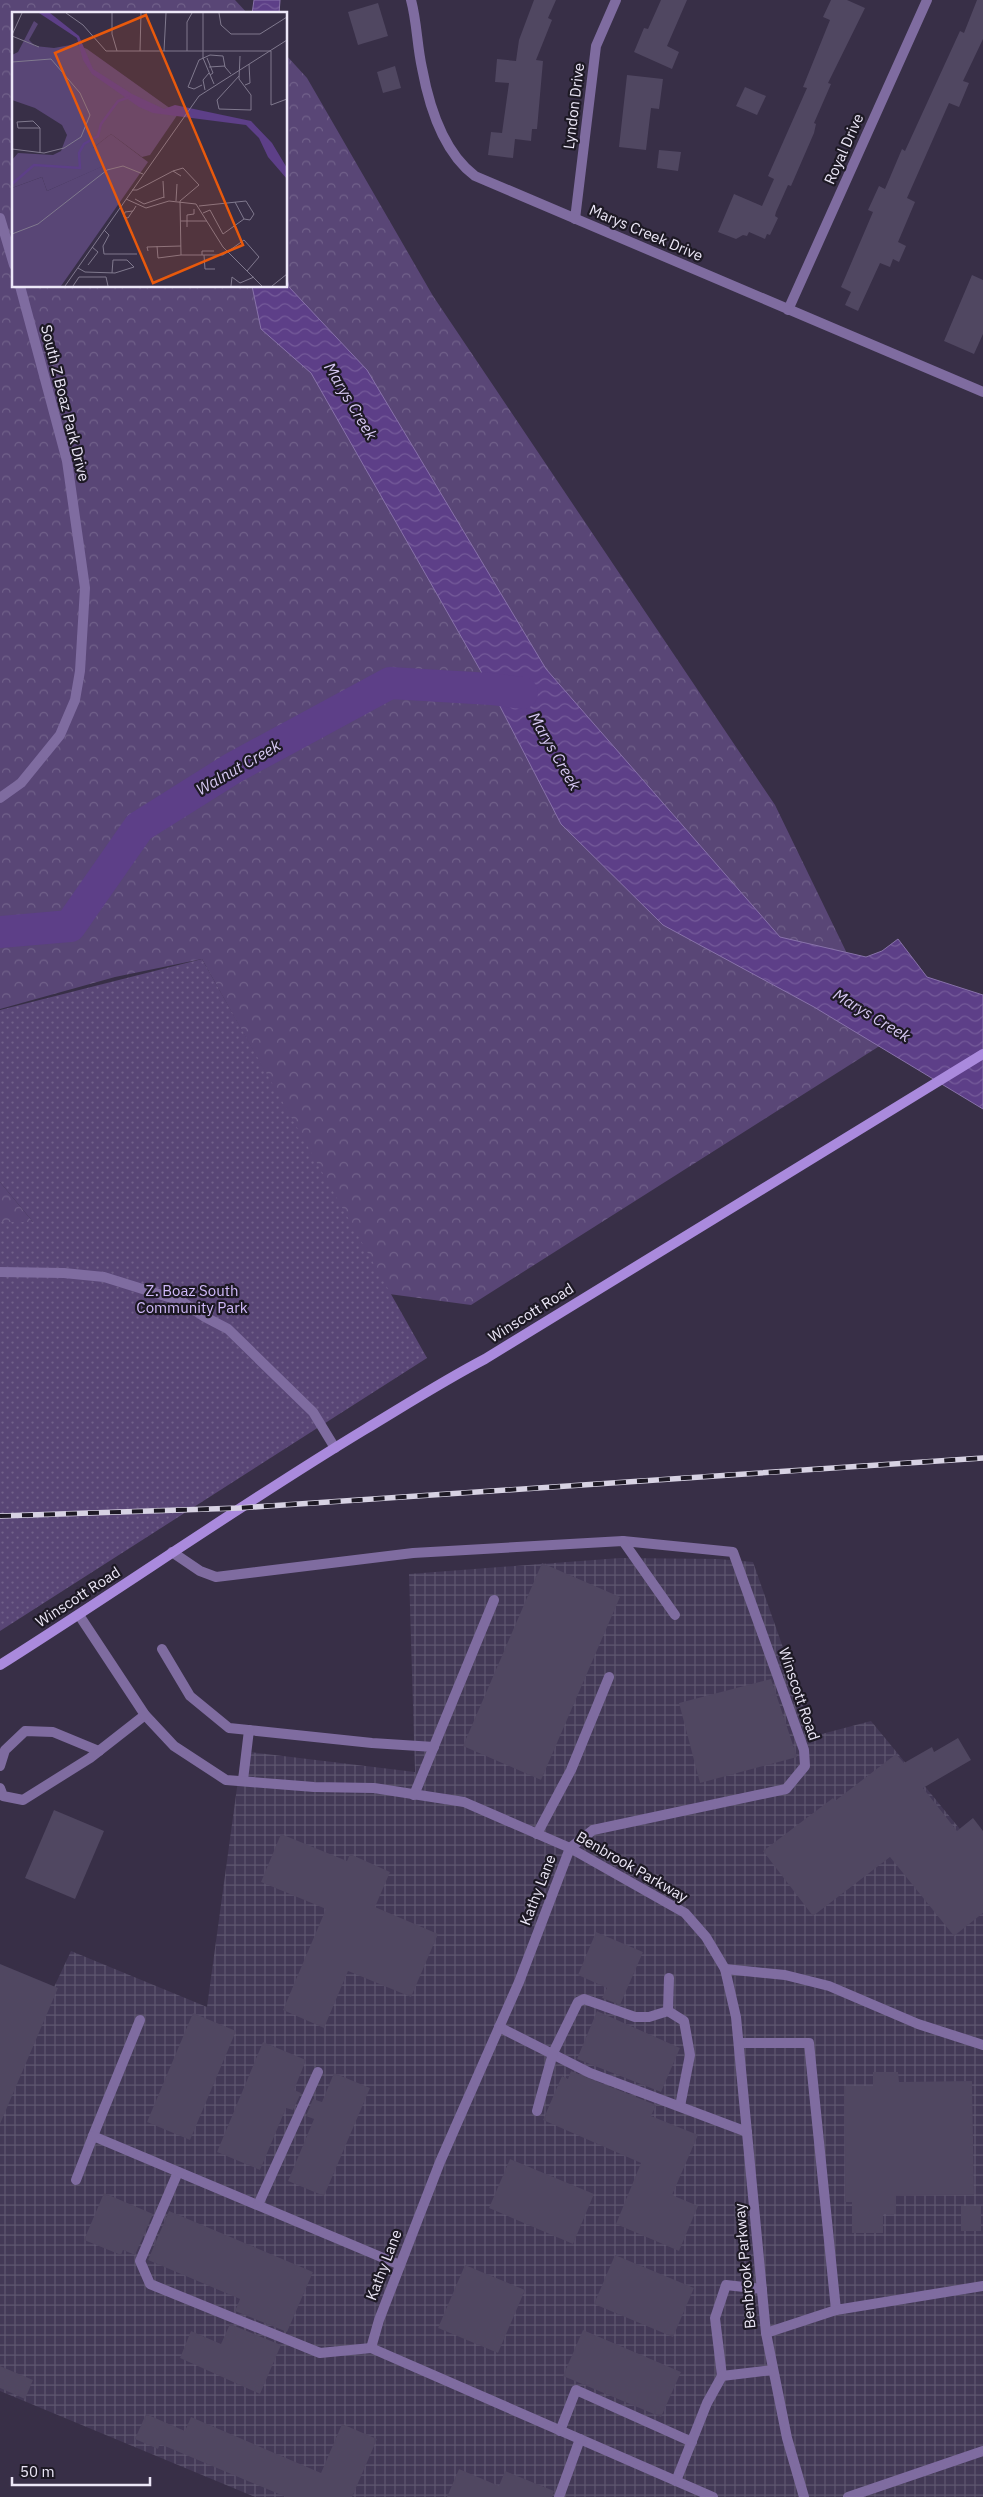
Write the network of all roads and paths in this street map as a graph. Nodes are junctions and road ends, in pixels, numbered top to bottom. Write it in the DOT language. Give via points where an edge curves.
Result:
graph roads {
  1 [pos="411,0"];
  2 [pos="616,0"];
  3 [pos="927,0"];
  4 [pos="0,218"];
  5 [pos="574,219"];
  6 [pos="12,258"];
  7 [pos="21,288"];
  8 [pos="788,310"];
  9 [pos="983,392"];
  10 [pos="0,798"];
  11 [pos="983,1054"];
  12 [pos="0,1272"];
  13 [pos="335,1448"];
  14 [pos="623,1541"];
  15 [pos="172,1552"];
  16 [pos="494,1600"];
  17 [pos="79,1615"];
  18 [pos="674,1615"];
  19 [pos="162,1648"];
  20 [pos="0,1665"];
  21 [pos="609,1677"];
  22 [pos="145,1715"];
  23 [pos="249,1730"];
  24 [pos="434,1747"];
  25 [pos="99,1751"];
  26 [pos="0,1766"];
  27 [pos="243,1780"];
  28 [pos="0,1788"];
  29 [pos="414,1795"];
  30 [pos="537,1834"];
  31 [pos="570,1848"];
  32 [pos="725,1969"];
  33 [pos="669,1978"];
  34 [pos="668,2011"];
  35 [pos="140,2020"];
  36 [pos="499,2027"];
  37 [pos="739,2042"];
  38 [pos="983,2045"];
  39 [pos="553,2053"];
  40 [pos="318,2072"];
  41 [pos="680,2106"];
  42 [pos="536,2111"];
  43 [pos="747,2132"];
  44 [pos="93,2136"];
  45 [pos="178,2172"];
  46 [pos="76,2180"];
  47 [pos="258,2205"];
  48 [pos="400,2265"];
  49 [pos="983,2286"];
  50 [pos="762,2289"];
  51 [pos="836,2310"];
  52 [pos="766,2333"];
  53 [pos="371,2348"];
  54 [pos="773,2370"];
  55 [pos="722,2376"];
  56 [pos="560,2430"];
  57 [pos="580,2439"];
  58 [pos="692,2442"];
  59 [pos="983,2450"];
  60 [pos="676,2481"];
  61 [pos="559,2497"];
  62 [pos="714,2497"];
  63 [pos="804,2497"];
  64 [pos="848,2497"];
  1 -- 5 [label="street, Marys Creek Drive" via="432,111 456,159 475,176"];
  2 -- 5 [label="street, Lyndon Drive" via="596,46"];
  3 -- 8 [label="street, Royal Drive"];
  4 -- 6 [label="street"];
  5 -- 8 [label="street, Marys Creek Drive"];
  7 -- 10 [label="street, South Z Boaz Park Drive" via="67,461 85,588 75,700 60,735 21,783"];
  8 -- 9 [label="street, Marys Creek Drive"];
  11 -- 13 [label="main road, Winscott Road"];
  12 -- 13 [label="street" via="64,1272 104,1277 181,1301 228,1329 313,1412"];
  13 -- 15 [label="main road, Winscott Road"];
  14 -- 15 [label="street, Winscott Road" via="413,1553 216,1577 200,1571"];
  14 -- 18 [label="street"];
  14 -- 31 [label="street, Winscott Road" via="733,1552 804,1750 805,1766 786,1789 593,1830"];
  15 -- 17 [label="main road, Winscott Road"];
  16 -- 24 [label="street"];
  17 -- 20 [label="main road, Winscott Road"];
  17 -- 22 [label="street, Benbrook Parkway"];
  19 -- 23 [label="street" via="190,1696 229,1728"];
  21 -- 30 [label="street" via="571,1770"];
  22 -- 25 [label="street"];
  22 -- 27 [label="street, Benbrook Parkway" via="174,1746 226,1780"];
  23 -- 24 [label="street"];
  23 -- 27 [label="street"];
  24 -- 29 [label="street"];
  25 -- 26 [label="street" via="53,1732 25,1731 5,1750"];
  25 -- 28 [label="street" via="23,1800 4,1796"];
  27 -- 29 [label="street, Benbrook Parkway" via="314,1787 374,1788"];
  29 -- 30 [label="street, Benbrook Parkway" via="464,1802"];
  30 -- 31 [label="street, Benbrook Parkway"];
  31 -- 32 [label="street, Benbrook Parkway" via="684,1913 706,1937"];
  31 -- 36 [label="street, Kathy Lane"];
  32 -- 37 [label="street, Benbrook Parkway"];
  32 -- 38 [label="street" via="786,1975 829,1986 918,2024"];
  33 -- 34 [label="street"];
  34 -- 39 [label="street" via="648,2017 635,2016 584,1999 578,2002"];
  34 -- 41 [label="street" via="684,2021 689,2044 690,2055"];
  35 -- 44 [label="street"];
  36 -- 39 [label="street"];
  36 -- 48 [label="street, Kathy Lane" via="440,2162"];
  37 -- 43 [label="street, Benbrook Parkway"];
  37 -- 51 [label="street" via="809,2043"];
  39 -- 41 [label="street" via="590,2073"];
  39 -- 42 [label="street"];
  40 -- 47 [label="street"];
  41 -- 43 [label="street"];
  43 -- 50 [label="street, Benbrook Parkway"];
  44 -- 45 [label="street"];
  44 -- 46 [label="street"];
  45 -- 47 [label="street"];
  45 -- 53 [label="street" via="140,2261 150,2284 320,2353"];
  47 -- 48 [label="street"];
  48 -- 53 [label="street, Kathy Lane"];
  49 -- 51 [label="street"];
  50 -- 52 [label="street, Benbrook Parkway"];
  50 -- 55 [label="street" via="726,2286 715,2318"];
  51 -- 52 [label="street"];
  52 -- 54 [label="street, Benbrook Parkway"];
  53 -- 56 [label="street"];
  54 -- 55 [label="street"];
  54 -- 63 [label="street, Benbrook Parkway" via="787,2438"];
  55 -- 58 [label="street"];
  56 -- 57 [label="street"];
  56 -- 58 [label="street" via="576,2390"];
  57 -- 60 [label="street"];
  57 -- 61 [label="street"];
  58 -- 60 [label="street"];
  59 -- 64 [label="street"];
  60 -- 62 [label="street"];
}
